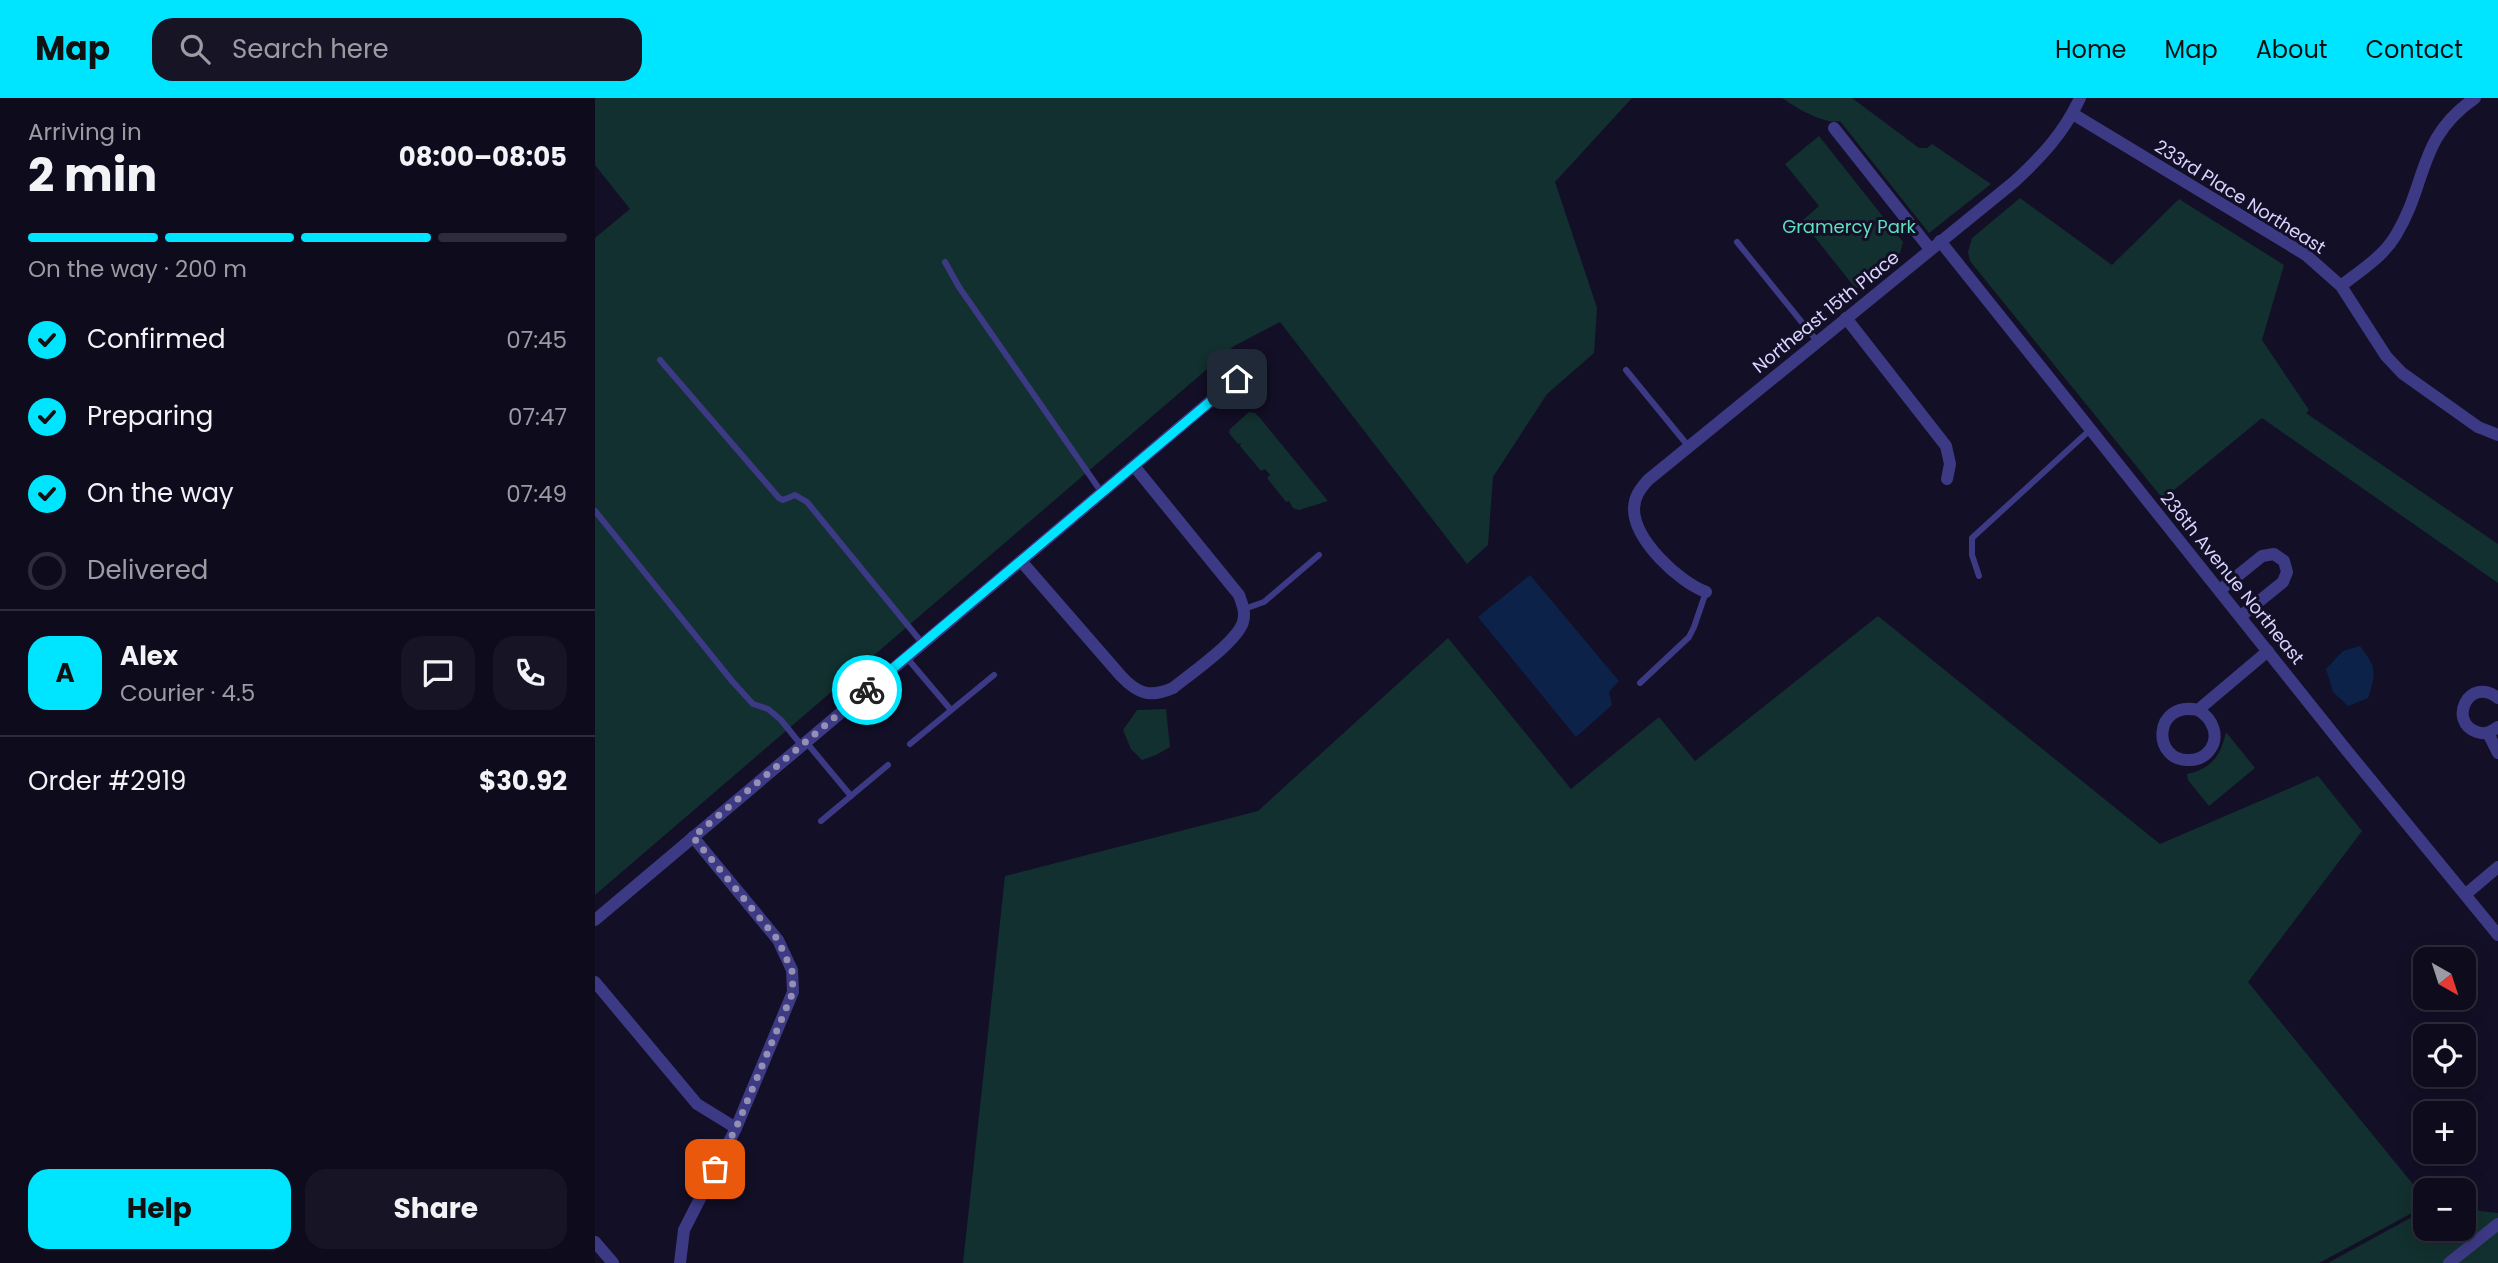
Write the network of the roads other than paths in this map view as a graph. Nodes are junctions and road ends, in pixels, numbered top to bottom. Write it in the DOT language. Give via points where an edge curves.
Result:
graph roads {
  1 [pos="2080,98"];
  2 [pos="2475,98"];
  3 [pos="2073,114"];
  4 [pos="1835,128"];
  5 [pos="1737,242"];
  6 [pos="1935,245"];
  7 [pos="945,262"];
  8 [pos="2341,286"];
  9 [pos="1846,318"];
  10 [pos="1817,342"];
  11 [pos="660,360"];
  12 [pos="1251,367"];
  13 [pos="1626,370"];
  14 [pos="2091,429"];
  15 [pos="2498,435"];
  16 [pos="1689,447"];
  17 [pos="1134,466"];
  18 [pos="1947,479"];
  19 [pos="1102,493"];
  20 [pos="595,511"];
  21 [pos="1319,555"];
  22 [pos="1021,561"];
  23 [pos="1979,576"];
  24 [pos="2220,590"];
  25 [pos="1706,592"];
  26 [pos="1244,609"];
  27 [pos="2241,616"];
  28 [pos="923,644"];
  29 [pos="2268,651"];
  30 [pos="906,657"];
  31 [pos="994,675"];
  32 [pos="1640,683"];
  33 [pos="2498,698"];
  34 [pos="951,710"];
  35 [pos="2197,710"];
  36 [pos="2493,730"];
  37 [pos="804,744"];
  38 [pos="910,744"];
  39 [pos="2498,753"];
  40 [pos="888,765"];
  41 [pos="851,796"];
  42 [pos="821,821"];
  43 [pos="693,837"];
  44 [pos="2498,867"];
  45 [pos="2466,894"];
  46 [pos="595,920"];
  47 [pos="2498,935"];
  48 [pos="595,982"];
  49 [pos="736,1128"];
  50 [pos="2498,1224"];
  51 [pos="595,1242"];
  52 [pos="613,1263"];
  53 [pos="680,1263"];
  54 [pos="2449,1263"];
  1 -- 3 [label="street, Northeast 15th Place"];
  2 -- 8 [label="street" via="2459,109 2431,144 2408,212 2384,253"];
  3 -- 6 [label="street, Northeast 15th Place" via="2040,158"];
  3 -- 8 [label="street, 233rd Place Northeast" via="2307,256"];
  4 -- 6 [label="street, 236th Avenue Northeast"];
  5 -- 10 [label="lane"];
  6 -- 9 [label="street, Northeast 15th Place"];
  6 -- 14 [label="street, 236th Avenue Northeast"];
  7 -- 19 [label="lane"];
  8 -- 15 [label="street, 233rd Place Northeast" via="2402,373 2478,427"];
  9 -- 10 [label="street, Northeast 15th Place"];
  9 -- 18 [label="street" via="1946,446"];
  10 -- 16 [label="street, Northeast 15th Place"];
  11 -- 28 [label="lane" via="779,498 795,495 807,502"];
  12 -- 17 [label="street"];
  13 -- 16 [label="lane"];
  14 -- 23 [label="lane" via="1972,538"];
  14 -- 24 [label="street, 236th Avenue Northeast"];
  16 -- 25 [label="street, Northeast 15th Place" via="1637,492 1634,508 1640,531 1676,576"];
  17 -- 19 [label="street"];
  17 -- 26 [label="street" via="1220,570"];
  19 -- 22 [label="street"];
  20 -- 37 [label="lane" via="732,681"];
  21 -- 26 [label="lane" via="1265,602"];
  22 -- 26 [label="street" via="1132,688 1145,693 1173,688 1237,635"];
  22 -- 28 [label="street"];
  24 -- 27 [label="street, 236th Avenue Northeast"];
  24 -- 27 [label="street" via="2262,556 2274,554 2284,561 2287,572 2283,582"];
  25 -- 32 [label="lane" via="1689,636"];
  27 -- 29 [label="street, 236th Avenue Northeast"];
  28 -- 30 [label="street"];
  29 -- 35 [label="street"];
  29 -- 45 [label="street, 236th Avenue Northeast"];
  30 -- 34 [label="lane"];
  30 -- 37 [label="street"];
  31 -- 34 [label="lane"];
  33 -- 36 [label="street" via="2478,692 2463,706 2468,726 2480,733"];
  34 -- 38 [label="lane"];
  35 -- 35 [label="street" via="2173,712 2163,725 2166,749 2179,759 2203,757 2213,744 2214,727"];
  36 -- 39 [label="street"];
  37 -- 41 [label="lane"];
  37 -- 43 [label="street"];
  40 -- 41 [label="lane"];
  41 -- 42 [label="lane"];
  43 -- 46 [label="street"];
  43 -- 49 [label="street" via="778,940 792,971 793,992"];
  44 -- 45 [label="street"];
  45 -- 47 [label="street, 236th Avenue Northeast"];
  48 -- 49 [label="street" via="698,1104"];
  49 -- 53 [label="street" via="684,1230"];
  50 -- 54 [label="street"];
  51 -- 52 [label="street"];
}
